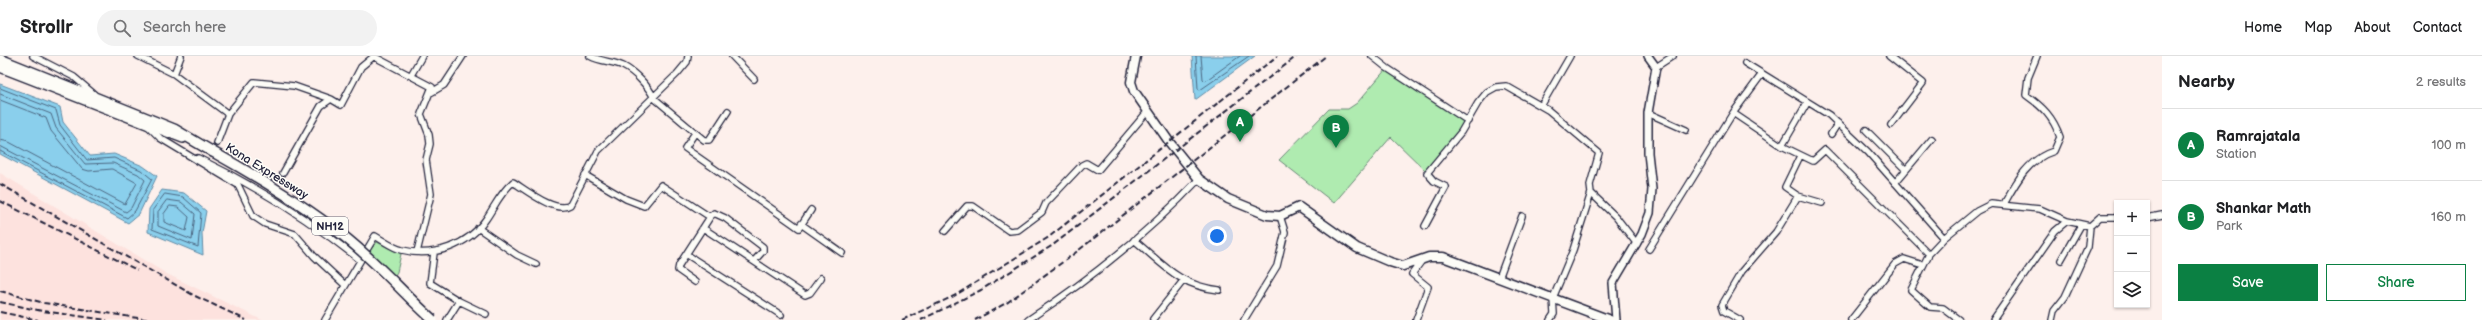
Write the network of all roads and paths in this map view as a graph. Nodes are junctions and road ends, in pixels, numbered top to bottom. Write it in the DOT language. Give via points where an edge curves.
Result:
graph roads {
  1 [pos="33,56"];
  2 [pos="138,56"];
  3 [pos="181,56"];
  4 [pos="373,56"];
  5 [pos="422,56"];
  6 [pos="463,56"];
  7 [pos="590,56"];
  8 [pos="688,56"];
  9 [pos="732,56"];
  10 [pos="1136,56"];
  11 [pos="1372,56"];
  12 [pos="1570,56"];
  13 [pos="1648,56"];
  14 [pos="1673,56"];
  15 [pos="1889,56"];
  16 [pos="2037,56"];
  17 [pos="0,59"];
  18 [pos="1745,63"];
  19 [pos="0,67"];
  20 [pos="1656,67"];
  21 [pos="174,74"];
  22 [pos="1762,74"];
  23 [pos="411,75"];
  24 [pos="754,79"];
  25 [pos="432,92"];
  26 [pos="654,98"];
  27 [pos="100,99"];
  28 [pos="331,99"];
  29 [pos="1807,103"];
  30 [pos="1541,106"];
  31 [pos="728,111"];
  32 [pos="1147,112"];
  33 [pos="1648,113"];
  34 [pos="1733,113"];
  35 [pos="228,114"];
  36 [pos="1468,121"];
  37 [pos="1838,123"];
  38 [pos="147,125"];
  39 [pos="1891,125"];
  40 [pos="1686,130"];
  41 [pos="1866,130"];
  42 [pos="696,133"];
  43 [pos="1831,134"];
  44 [pos="1932,139"];
  45 [pos="194,141"];
  46 [pos="217,143"];
  47 [pos="1782,146"];
  48 [pos="183,152"];
  49 [pos="1800,156"];
  50 [pos="1906,170"];
  51 [pos="283,173"];
  52 [pos="585,175"];
  53 [pos="1199,179"];
  54 [pos="1895,182"];
  55 [pos="1591,193"];
  56 [pos="1798,196"];
  57 [pos="1822,202"];
  58 [pos="2004,204"];
  59 [pos="811,210"];
  60 [pos="2162,215"];
  61 [pos="1280,216"];
  62 [pos="1522,216"];
  63 [pos="710,217"];
  64 [pos="2150,217"];
  65 [pos="2114,218"];
  66 [pos="2067,221"];
  67 [pos="802,224"];
  68 [pos="2081,224"];
  69 [pos="1425,226"];
  70 [pos="2090,226"];
  71 [pos="478,228"];
  72 [pos="703,228"];
  73 [pos="945,231"];
  74 [pos="1944,238"];
  75 [pos="1134,240"];
  76 [pos="1637,244"];
  77 [pos="1649,249"];
  78 [pos="417,252"];
  79 [pos="434,253"];
  80 [pos="842,253"];
  81 [pos="686,254"];
  82 [pos="1929,254"];
  83 [pos="1423,259"];
  84 [pos="360,260"];
  85 [pos="2061,260"];
  86 [pos="754,261"];
  87 [pos="536,264"];
  88 [pos="1923,265"];
  89 [pos="821,278"];
  90 [pos="1500,278"];
  91 [pos="1183,281"];
  92 [pos="695,282"];
  93 [pos="345,285"];
  94 [pos="1219,290"];
  95 [pos="1553,298"];
  96 [pos="459,301"];
  97 [pos="486,314"];
  98 [pos="781,315"];
  99 [pos="1153,319"];
  100 [pos="325,320"];
  101 [pos="433,320"];
  102 [pos="447,320"];
  103 [pos="1028,320"];
  104 [pos="1244,320"];
  105 [pos="1416,320"];
  106 [pos="1550,320"];
  107 [pos="1610,320"];
  108 [pos="1616,320"];
  109 [pos="1740,320"];
  110 [pos="1851,320"];
  111 [pos="1959,320"];
  112 [pos="1993,320"];
  113 [pos="2052,320"];
  1 -- 27 [label="street" via="74,77"];
  2 -- 21 [label="street"];
  3 -- 21 [label="street"];
  4 -- 23 [label="street"];
  4 -- 28 [label="street" via="361,67 341,105"];
  5 -- 23 [label="street"];
  6 -- 25 [label="street" via="444,86"];
  7 -- 26 [label="street" via="624,66 651,90"];
  8 -- 26 [label="street" via="687,62"];
  9 -- 24 [label="street"];
  10 -- 32 [label="main road" via="1131,82"];
  11 -- 36 [label="street" via="1386,68"];
  12 -- 30 [label="street"];
  13 -- 20 [label="street"];
  14 -- 20 [label="street"];
  15 -- 39 [label="street" via="1923,83"];
  16 -- 58 [label="street" via="2028,78 2026,95 2044,108 2060,137 2054,151 2028,166"];
  17 -- 27 [label="highway, Kona Expressway / NH12"];
  18 -- 22 [label="street"];
  19 -- 38 [label="highway, Kona Expressway / NH12"];
  20 -- 33 [label="street"];
  21 -- 35 [label="street"];
  22 -- 29 [label="street"];
  22 -- 34 [label="street"];
  23 -- 25 [label="street" via="432,87"];
  25 -- 78 [label="street" via="421,114 429,135 430,144 426,160 431,194"];
  26 -- 42 [label="street"];
  26 -- 52 [label="street" via="598,151"];
  27 -- 45 [label="highway, Kona Expressway / NH12" via="174,129"];
  28 -- 35 [label="street" via="294,86 254,82"];
  28 -- 51 [label="street" via="321,106"];
  29 -- 37 [label="street"];
  29 -- 47 [label="street"];
  30 -- 36 [label="street" via="1506,86 1496,87 1478,103"];
  30 -- 55 [label="street" via="1598,153 1590,185"];
  31 -- 42 [label="street" via="709,140 704,140"];
  32 -- 53 [label="main road"];
  32 -- 73 [label="street" via="1098,170 1086,163 1046,203 1042,212 1018,230 1010,230 973,206 967,206"];
  33 -- 40 [label="street"];
  33 -- 76 [label="street" via="1648,153 1652,189 1650,213"];
  34 -- 47 [label="street"];
  34 -- 77 [label="street"];
  35 -- 46 [label="street"];
  36 -- 69 [label="street" via="1427,173 1434,181 1446,187"];
  37 -- 43 [label="street"];
  37 -- 54 [label="street"];
  38 -- 45 [label="highway, Kona Expressway / NH12"];
  38 -- 48 [label="street" via="160,138"];
  41 -- 50 [label="street"];
  42 -- 67 [label="street" via="685,148 799,228"];
  44 -- 50 [label="street"];
  45 -- 101 [label="highway, Kona Expressway / NH12, bridge" via="275,187 342,234"];
  47 -- 49 [label="street"];
  48 -- 84 [label="street" via="270,197 322,230"];
  48 -- 93 [label="street" via="238,185 253,216 265,224 295,234"];
  49 -- 56 [label="street" via="1785,187"];
  49 -- 82 [label="street" via="1813,161 1825,150"];
  50 -- 54 [label="street"];
  52 -- 63 [label="street" via="626,199 644,206 661,185"];
  52 -- 71 [label="street" via="570,206 565,209 556,208 512,182"];
  53 -- 61 [label="main road" via="1228,199 1267,215"];
  53 -- 75 [label="street"];
  54 -- 74 [label="street"];
  55 -- 76 [label="street" via="1616,217"];
  55 -- 95 [label="street" via="1573,250"];
  56 -- 57 [label="street"];
  56 -- 109 [label="street" via="1776,232 1742,271 1722,305 1724,311"];
  58 -- 66 [label="street" via="2040,209"];
  58 -- 74 [label="street" via="1991,204 1977,211"];
  59 -- 67 [label="street"];
  60 -- 64 [label="street"];
  61 -- 83 [label="main road" via="1299,206 1334,232 1373,255 1403,266"];
  61 -- 104 [label="street" via="1285,232 1277,266"];
  62 -- 90 [label="street"];
  63 -- 72 [label="street"];
  63 -- 86 [label="street" via="714,213 725,218 763,247 763,251"];
  65 -- 70 [label="street" via="2100,217"];
  66 -- 68 [label="street"];
  66 -- 112 [label="street" via="2046,242"];
  67 -- 80 [label="street"];
  68 -- 70 [label="street"];
  68 -- 85 [label="street"];
  70 -- 113 [label="street" via="2088,247 2065,297 2054,311"];
  71 -- 79 [label="street" via="447,250"];
  71 -- 87 [label="street" via="517,255"];
  72 -- 81 [label="street"];
  72 -- 86 [label="street"];
  74 -- 82 [label="street"];
  75 -- 91 [label="street"];
  75 -- 103 [label="street" via="1054,303"];
  76 -- 108 [label="street" via="1613,283"];
  78 -- 79 [label="street"];
  78 -- 84 [label="street" via="402,250 375,236"];
  79 -- 96 [label="street" via="430,283"];
  81 -- 92 [label="street" via="678,270"];
  81 -- 98 [label="street"];
  82 -- 88 [label="street"];
  83 -- 90 [label="main road" via="1443,257"];
  83 -- 105 [label="street" via="1412,274 1428,287"];
  84 -- 93 [label="street"];
  86 -- 89 [label="street" via="805,295 810,293"];
  88 -- 110 [label="street" via="1904,259 1895,264"];
  88 -- 111 [label="street" via="1911,292 1930,307 1943,308"];
  90 -- 95 [label="main road"];
  91 -- 94 [label="street" via="1206,289"];
  91 -- 99 [label="street"];
  93 -- 100 [label="street"];
  95 -- 106 [label="street" via="1554,314"];
  95 -- 107 [label="main road"];
  96 -- 97 [label="street"];
  96 -- 102 [label="street"];
}
